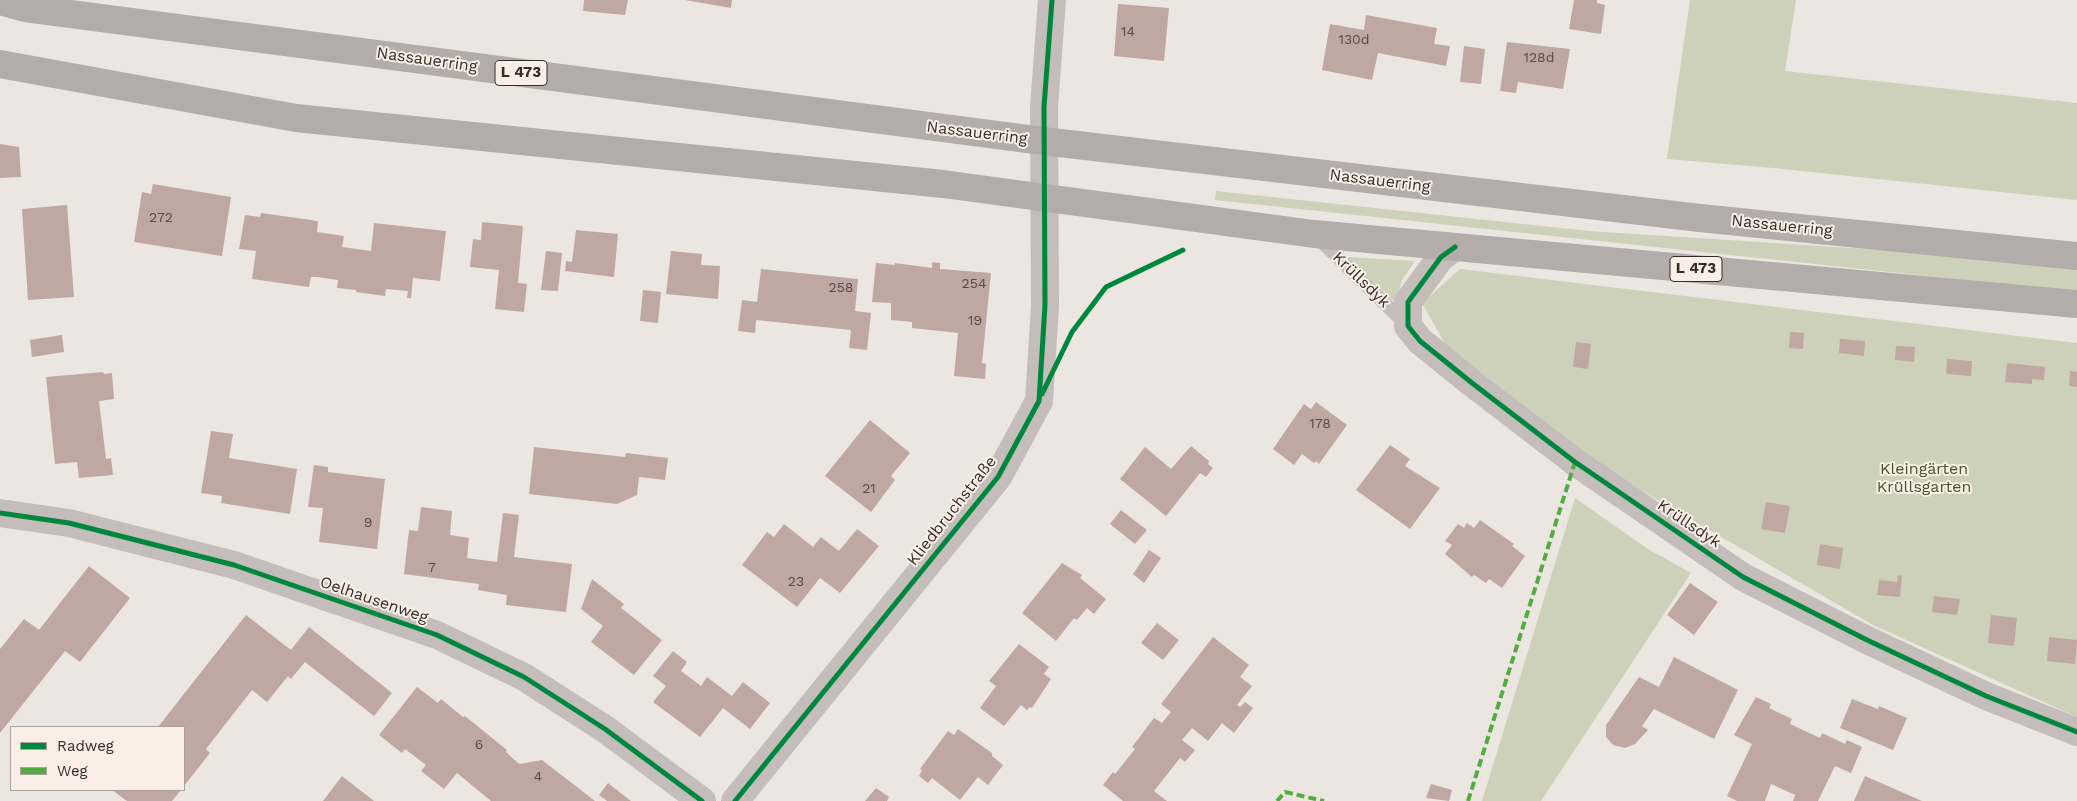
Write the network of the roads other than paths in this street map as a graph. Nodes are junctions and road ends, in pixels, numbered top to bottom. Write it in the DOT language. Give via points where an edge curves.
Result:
graph roads {
  1 [pos="1052,0"];
  2 [pos="0,1"];
  3 [pos="0,64"];
  4 [pos="1043,141"];
  5 [pos="1045,198"];
  6 [pos="1314,234"];
  7 [pos="1455,247"];
  8 [pos="2077,256"];
  9 [pos="2077,304"];
  10 [pos="1408,326"];
  11 [pos="0,513"];
  12 [pos="2077,732"];
  13 [pos="702,801"];
  14 [pos="735,801"];
  1 -- 4 [label="street, Kliedbruchstraße"];
  2 -- 4 [label="main road, Nassauerring / L 473" via="25,8"];
  3 -- 5 [label="main road, L 473" via="296,118 925,182"];
  4 -- 5 [label="street, Kliedbruchstraße"];
  4 -- 8 [label="main road, Nassauerring / L 473" via="1700,218"];
  5 -- 6 [label="main road, L 473"];
  5 -- 14 [label="street, Kliedbruchstraße" via="1039,401 998,477"];
  6 -- 7 [label="main road, L 473"];
  6 -- 10 [label="lane, Krüllsdyk"];
  7 -- 9 [label="main road, L 473"];
  7 -- 10 [label="street, Krüllsdyk" via="1441,256 1408,302"];
  10 -- 12 [label="street, Krüllsdyk" via="1420,341 1575,462 1743,577 1969,688"];
  11 -- 13 [label="street, Oelhausenweg" via="69,523 234,565 437,635 524,677 605,729"];
}
